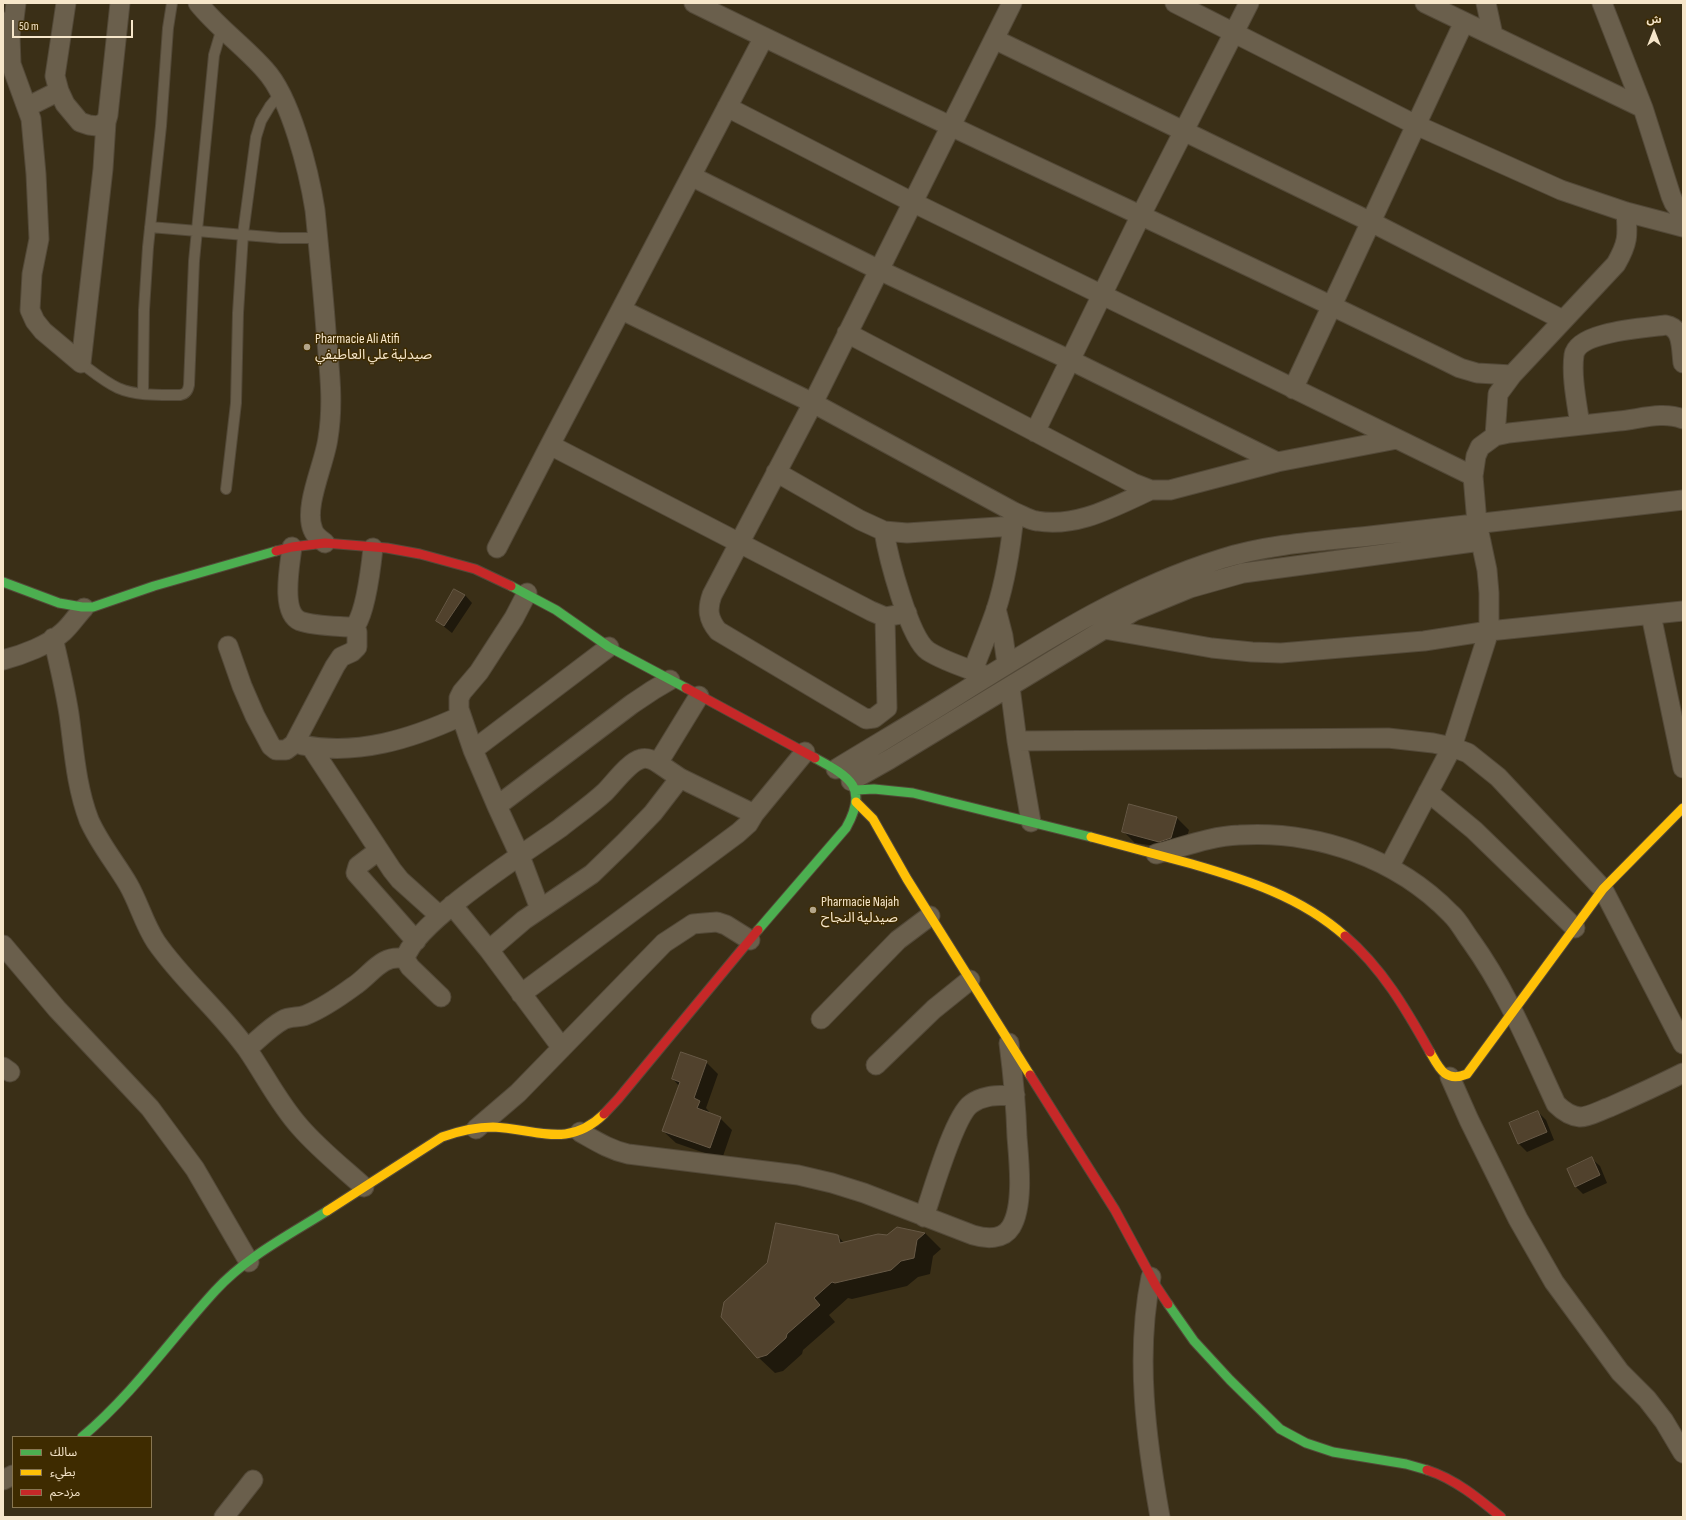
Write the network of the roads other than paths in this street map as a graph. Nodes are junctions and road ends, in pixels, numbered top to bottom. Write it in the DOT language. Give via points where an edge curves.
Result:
graph roads {
  1 [pos="66,3"];
  2 [pos="120,3"];
  3 [pos="172,3"];
  4 [pos="198,3"];
  5 [pos="694,3"];
  6 [pos="1012,3"];
  7 [pos="1174,3"];
  8 [pos="1249,3"];
  9 [pos="1425,3"];
  10 [pos="1486,3"];
  11 [pos="1602,3"];
  12 [pos="10,15"];
  13 [pos="1464,22"];
  14 [pos="222,28"];
  15 [pos="1234,33"];
  16 [pos="1493,36"];
  17 [pos="764,37"];
  18 [pos="994,39"];
  19 [pos="59,91"];
  20 [pos="280,94"];
  21 [pos="27,107"];
  22 [pos="727,107"];
  23 [pos="1643,108"];
  24 [pos="106,122"];
  25 [pos="1416,125"];
  26 [pos="950,127"];
  27 [pos="1184,132"];
  28 [pos="691,176"];
  29 [pos="912,202"];
  30 [pos="1626,212"];
  31 [pos="1141,215"];
  32 [pos="1683,215"];
  33 [pos="1371,222"];
  34 [pos="150,227"];
  35 [pos="1683,227"];
  36 [pos="196,231"];
  37 [pos="243,234"];
  38 [pos="318,238"];
  39 [pos="879,270"];
  40 [pos="1103,296"];
  41 [pos="1332,305"];
  42 [pos="622,310"];
  43 [pos="1564,320"];
  44 [pos="847,333"];
  45 [pos="1070,360"];
  46 [pos="1683,363"];
  47 [pos="81,364"];
  48 [pos="1512,375"];
  49 [pos="1294,389"];
  50 [pos="143,394"];
  51 [pos="813,403"];
  52 [pos="1683,419"];
  53 [pos="1580,426"];
  54 [pos="1035,432"];
  55 [pos="1495,436"];
  56 [pos="1397,439"];
  57 [pos="550,445"];
  58 [pos="1277,462"];
  59 [pos="776,472"];
  60 [pos="1473,476"];
  61 [pos="226,489"];
  62 [pos="1151,490"];
  63 [pos="1683,500"];
  64 [pos="1014,519"];
  65 [pos="884,531"];
  66 [pos="1479,532"];
  67 [pos="325,543"];
  68 [pos="740,543"];
  69 [pos="292,547"];
  70 [pos="373,548"];
  71 [pos="497,548"];
  72 [pos="3,582"];
  73 [pos="527,593"];
  74 [pos="84,608"];
  75 [pos="996,609"];
  76 [pos="1683,612"];
  77 [pos="907,613"];
  78 [pos="1651,615"];
  79 [pos="885,617"];
  80 [pos="355,626"];
  81 [pos="1104,629"];
  82 [pos="1489,631"];
  83 [pos="53,638"];
  84 [pos="228,646"];
  85 [pos="609,647"];
  86 [pos="3,660"];
  87 [pos="1007,664"];
  88 [pos="981,673"];
  89 [pos="670,680"];
  90 [pos="1010,687"];
  91 [pos="699,696"];
  92 [pos="461,716"];
  93 [pos="1017,741"];
  94 [pos="303,745"];
  95 [pos="1452,747"];
  96 [pos="473,750"];
  97 [pos="805,752"];
  98 [pos="658,763"];
  99 [pos="1683,768"];
  100 [pos="836,769"];
  101 [pos="680,778"];
  102 [pos="853,785"];
  103 [pos="1428,792"];
  104 [pos="856,802"];
  105 [pos="497,806"];
  106 [pos="1683,808"];
  107 [pos="754,814"];
  108 [pos="1031,822"];
  109 [pos="378,851"];
  110 [pos="1156,854"];
  111 [pos="520,856"];
  112 [pos="1389,867"];
  113 [pos="1603,889"];
  114 [pos="540,909"];
  115 [pos="446,911"];
  116 [pos="930,916"];
  117 [pos="1575,928"];
  118 [pos="416,940"];
  119 [pos="750,940"];
  120 [pos="3,945"];
  121 [pos="489,950"];
  122 [pos="405,959"];
  123 [pos="970,980"];
  124 [pos="521,994"];
  125 [pos="441,997"];
  126 [pos="1514,1012"];
  127 [pos="821,1019"];
  128 [pos="1010,1042"];
  129 [pos="1683,1044"];
  130 [pos="562,1048"];
  131 [pos="247,1049"];
  132 [pos="876,1064"];
  133 [pos="1683,1073"];
  134 [pos="1450,1077"];
  135 [pos="1015,1095"];
  136 [pos="476,1129"];
  137 [pos="580,1132"];
  138 [pos="364,1187"];
  139 [pos="924,1217"];
  140 [pos="248,1262"];
  141 [pos="1151,1277"];
  142 [pos="83,1436"];
  143 [pos="1683,1453"];
  144 [pos="12,1476"];
  145 [pos="3,1480"];
  146 [pos="253,1480"];
  147 [pos="224,1517"];
  148 [pos="1160,1517"];
  149 [pos="1501,1517"];
  1 -- 19 [label="street" via="55,76"];
  2 -- 24 [label="street" via="111,98"];
  3 -- 34 [label="lane"];
  4 -- 14 [label="street"];
  5 -- 17 [label="street"];
  6 -- 18 [label="street"];
  7 -- 15 [label="street"];
  8 -- 15 [label="street"];
  9 -- 13 [label="street"];
  10 -- 16 [label="street"];
  11 -- 23 [label="street"];
  12 -- 21 [label="street" via="11,64"];
  13 -- 16 [label="street"];
  13 -- 25 [label="street"];
  14 -- 20 [label="street" via="265,69"];
  14 -- 36 [label="lane" via="214,54"];
  15 -- 25 [label="street"];
  15 -- 27 [label="street"];
  16 -- 23 [label="street"];
  17 -- 22 [label="street"];
  17 -- 26 [label="street"];
  18 -- 26 [label="street"];
  18 -- 27 [label="street"];
  19 -- 21 [label="street"];
  19 -- 24 [label="street" via="65,104 80,122 97,126"];
  20 -- 37 [label="lane" via="266,112 256,137"];
  20 -- 38 [label="street" via="290,117 310,182"];
  21 -- 47 [label="street" via="34,140 39,239 32,274 30,310 34,321 43,331"];
  22 -- 28 [label="street"];
  22 -- 29 [label="street"];
  23 -- 32 [label="street" via="1671,196"];
  24 -- 47 [label="street"];
  25 -- 30 [label="street" via="1561,190"];
  25 -- 33 [label="street"];
  26 -- 29 [label="street"];
  26 -- 31 [label="street"];
  27 -- 31 [label="street"];
  27 -- 33 [label="street"];
  28 -- 39 [label="street"];
  28 -- 42 [label="street"];
  29 -- 39 [label="street"];
  29 -- 40 [label="street"];
  30 -- 35 [label="street"];
  30 -- 43 [label="street" via="1628,233 1625,248 1616,264"];
  31 -- 40 [label="street"];
  31 -- 41 [label="street"];
  33 -- 41 [label="street"];
  33 -- 43 [label="street"];
  34 -- 36 [label="lane"];
  34 -- 50 [label="lane" via="144,310"];
  36 -- 37 [label="lane"];
  36 -- 50 [label="lane" via="188,388 186,393 180,395"];
  37 -- 38 [label="lane" via="280,238"];
  37 -- 61 [label="lane" via="236,404"];
  38 -- 67 [label="street" via="331,391 329,437 310,510 310,520 317,537"];
  39 -- 44 [label="street"];
  39 -- 45 [label="street"];
  40 -- 45 [label="street"];
  40 -- 49 [label="street"];
  41 -- 48 [label="street" via="1460,368 1478,373"];
  41 -- 49 [label="street"];
  42 -- 51 [label="street"];
  42 -- 57 [label="street"];
  43 -- 48 [label="street"];
  44 -- 51 [label="street"];
  44 -- 54 [label="street"];
  45 -- 54 [label="street"];
  45 -- 58 [label="street"];
  46 -- 53 [label="street" via="1679,332 1674,327 1666,325 1598,335 1585,341 1574,353 1573,370"];
  47 -- 50 [label="lane" via="118,388"];
  48 -- 55 [label="street" via="1498,394"];
  49 -- 56 [label="street"];
  51 -- 59 [label="street"];
  51 -- 64 [label="street"];
  52 -- 53 [label="street" via="1661,415"];
  53 -- 55 [label="street"];
  54 -- 62 [label="street"];
  55 -- 60 [label="street" via="1480,447"];
  56 -- 58 [label="street"];
  56 -- 60 [label="street"];
  57 -- 68 [label="street"];
  57 -- 71 [label="street"];
  58 -- 62 [label="street" via="1170,490"];
  59 -- 65 [label="street"];
  59 -- 68 [label="street"];
  60 -- 66 [label="street"];
  62 -- 64 [label="street" via="1071,522"];
  63 -- 66 [label="street"];
  64 -- 65 [label="street" via="907,533"];
  64 -- 75 [label="street"];
  65 -- 77 [label="street" via="890,563"];
  66 -- 81 [label="street" via="1243,573 1208,582 1134,611"];
  66 -- 82 [label="street" via="1489,594"];
  66 -- 87 [label="street" via="1280,546 1249,551 1168,577 1090,615"];
  67 -- 69 [label="street"];
  67 -- 70 [label="street"];
  68 -- 79 [label="street"];
  68 -- 79 [label="street" via="712,595 709,614 712,623 718,630 866,719 874,718 887,708"];
  69 -- 74 [label="street"];
  69 -- 80 [label="street" via="288,582 291,612 300,621 308,623"];
  70 -- 73 [label="street" via="399,550 448,561 475,569"];
  70 -- 80 [label="street" via="367,587 359,620"];
  72 -- 74 [label="street"];
  73 -- 85 [label="street"];
  73 -- 92 [label="street" via="479,672 462,692 459,702"];
  74 -- 83 [label="street" via="63,632"];
  75 -- 87 [label="street"];
  75 -- 88 [label="street"];
  76 -- 78 [label="street"];
  77 -- 79 [label="street"];
  77 -- 88 [label="street" via="916,637 927,650"];
  78 -- 82 [label="street"];
  78 -- 99 [label="street"];
  80 -- 94 [label="street" via="357,647 342,657 335,666"];
  81 -- 82 [label="street" via="1212,648 1281,653 1424,641"];
  81 -- 90 [label="street"];
  82 -- 95 [label="street"];
  83 -- 86 [label="street"];
  83 -- 131 [label="street" via="69,712 77,775 89,820 106,853 128,883 148,930"];
  84 -- 94 [label="street" via="242,686 271,746 276,750 286,750"];
  85 -- 89 [label="street"];
  85 -- 96 [label="street"];
  87 -- 88 [label="street"];
  88 -- 100 [label="street"];
  89 -- 91 [label="street"];
  89 -- 105 [label="street" via="632,704"];
  90 -- 93 [label="street"];
  90 -- 102 [label="street" via="890,759"];
  91 -- 97 [label="street"];
  91 -- 98 [label="street"];
  92 -- 94 [label="street" via="411,737 367,747 336,749"];
  92 -- 96 [label="street"];
  93 -- 95 [label="street" via="1388,738"];
  93 -- 108 [label="street"];
  94 -- 109 [label="street"];
  95 -- 103 [label="street"];
  95 -- 113 [label="street" via="1468,753 1498,777"];
  96 -- 105 [label="street"];
  97 -- 100 [label="street"];
  97 -- 107 [label="street"];
  98 -- 101 [label="street"];
  98 -- 111 [label="street" via="646,758 636,761 581,812"];
  100 -- 102 [label="street"];
  101 -- 107 [label="street"];
  101 -- 114 [label="street" via="653,813 592,874"];
  102 -- 104 [label="street"];
  102 -- 108 [label="street" via="904,792"];
  103 -- 112 [label="street"];
  103 -- 117 [label="street" via="1474,830"];
  104 -- 116 [label="street" via="873,820"];
  104 -- 119 [label="street" via="856,810 846,828"];
  105 -- 111 [label="street"];
  106 -- 113 [label="street"];
  107 -- 124 [label="street" via="738,833"];
  108 -- 110 [label="street"];
  109 -- 115 [label="street" via="400,880"];
  109 -- 118 [label="street" via="358,866 356,873"];
  110 -- 112 [label="street" via="1238,835 1272,835 1312,840 1355,851"];
  110 -- 134 [label="street" via="1266,888 1297,902 1328,922 1353,942 1390,984 1441,1072"];
  111 -- 114 [label="street"];
  111 -- 115 [label="street"];
  112 -- 126 [label="street" via="1428,893 1452,914 1486,962"];
  113 -- 117 [label="street"];
  113 -- 129 [label="street"];
  114 -- 121 [label="street" via="512,928"];
  115 -- 118 [label="street"];
  115 -- 121 [label="street"];
  116 -- 123 [label="street"];
  116 -- 127 [label="street" via="898,940"];
  117 -- 126 [label="street"];
  118 -- 122 [label="street"];
  119 -- 130 [label="street" via="717,922 693,924 664,943"];
  119 -- 137 [label="street" via="618,1099 600,1118"];
  120 -- 140 [label="street" via="57,1009 150,1108 195,1170"];
  121 -- 124 [label="street"];
  122 -- 125 [label="street"];
  122 -- 131 [label="street" via="391,958 384,961 354,986 317,1010 281,1020"];
  123 -- 128 [label="street"];
  123 -- 132 [label="street" via="934,1009"];
  124 -- 130 [label="street"];
  126 -- 133 [label="street" via="1556,1104 1572,1116 1582,1117 1602,1110 1651,1090"];
  126 -- 134 [label="street" via="1467,1074 1460,1078"];
  128 -- 135 [label="street"];
  128 -- 141 [label="street" via="1115,1210"];
  130 -- 136 [label="street" via="518,1093"];
  131 -- 138 [label="street" via="300,1128"];
  134 -- 143 [label="street" via="1468,1120 1518,1219 1554,1282 1620,1372 1648,1400"];
  135 -- 139 [label="street" via="984,1097 970,1104 955,1130"];
  135 -- 139 [label="street" via="1019,1191 1016,1217 1011,1228 1004,1235 985,1238 973,1236"];
  136 -- 137 [label="street" via="502,1128 547,1134"];
  136 -- 138 [label="street" via="442,1137"];
  137 -- 139 [label="street" via="615,1151 628,1154 798,1175 832,1183"];
  138 -- 140 [label="street"];
  140 -- 142 [label="street" via="216,1290 152,1366 100,1422"];
  141 -- 148 [label="street" via="1143,1357 1146,1418"];
  141 -- 149 [label="street" via="1194,1341 1280,1429 1306,1443 1333,1452 1406,1464 1436,1473 1468,1490"];
  144 -- 145 [label="street"];
  146 -- 147 [label="street"];
}
